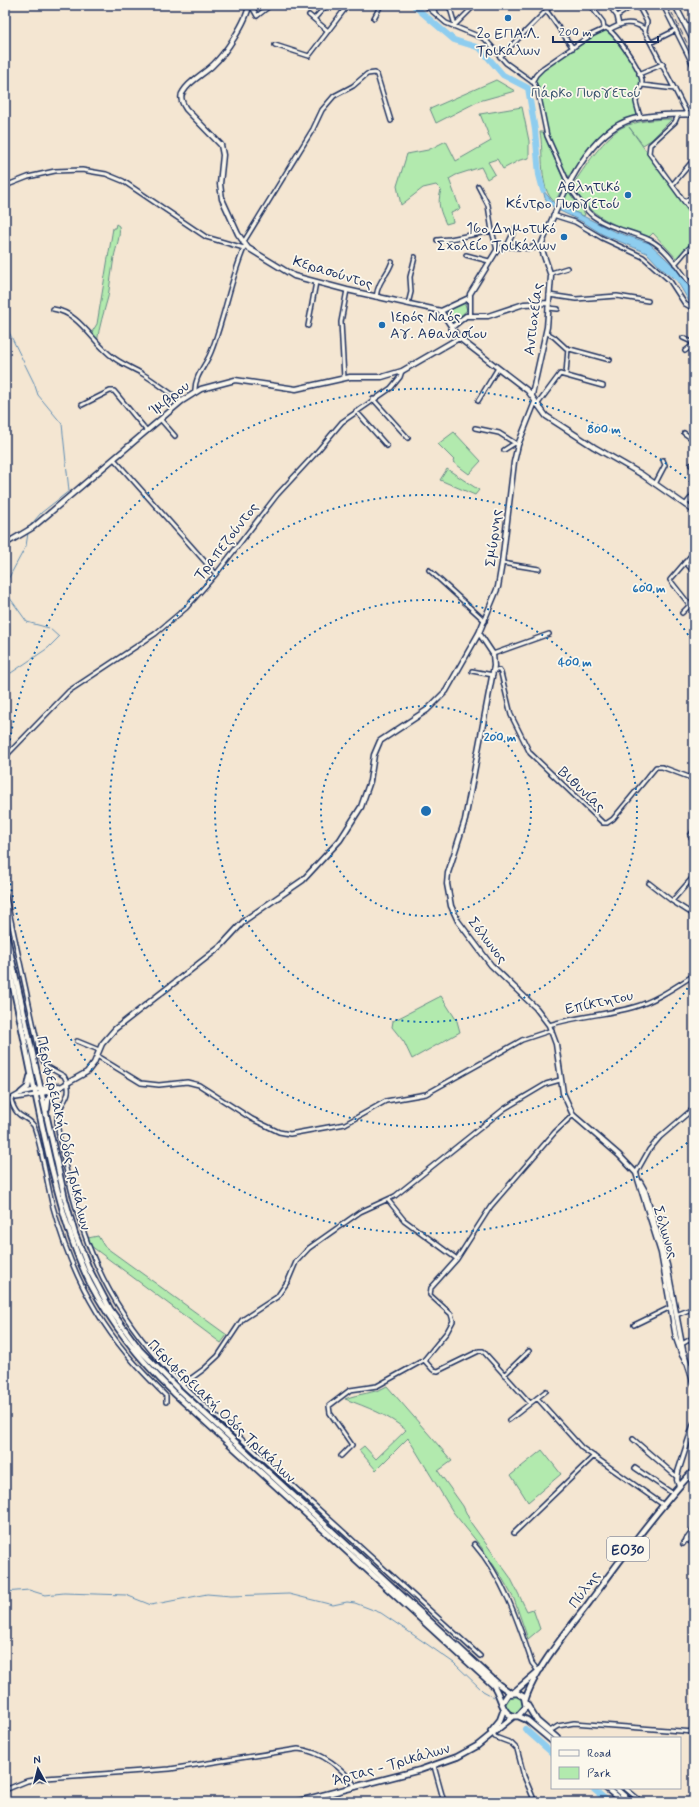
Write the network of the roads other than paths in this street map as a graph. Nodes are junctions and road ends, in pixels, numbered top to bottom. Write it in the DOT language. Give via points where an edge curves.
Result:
graph roads {
  1 [pos="250,5"];
  2 [pos="271,5"];
  3 [pos="327,5"];
  4 [pos="348,5"];
  5 [pos="381,5"];
  6 [pos="425,5"];
  7 [pos="433,5"];
  8 [pos="457,5"];
  9 [pos="475,5"];
  10 [pos="552,5"];
  11 [pos="590,5"];
  12 [pos="634,5"];
  13 [pos="638,5"];
  14 [pos="663,5"];
  15 [pos="676,5"];
  16 [pos="449,6"];
  17 [pos="611,8"];
  18 [pos="546,10"];
  19 [pos="435,13"];
  20 [pos="310,15"];
  21 [pos="617,16"];
  22 [pos="374,18"];
  23 [pos="314,19"];
  24 [pos="619,25"];
  25 [pos="694,25"];
  26 [pos="455,26"];
  27 [pos="686,26"];
  28 [pos="604,28"];
  29 [pos="609,30"];
  30 [pos="676,30"];
  31 [pos="328,31"];
  32 [pos="645,31"];
  33 [pos="652,42"];
  34 [pos="694,42"];
  35 [pos="275,45"];
  36 [pos="573,48"];
  37 [pos="500,57"];
  38 [pos="663,64"];
  39 [pos="694,67"];
  40 [pos="639,74"];
  41 [pos="532,82"];
  42 [pos="642,85"];
  43 [pos="675,89"];
  44 [pos="694,114"];
  45 [pos="678,115"];
  46 [pos="688,115"];
  47 [pos="640,117"];
  48 [pos="391,121"];
  49 [pos="694,161"];
  50 [pos="567,184"];
  51 [pos="673,184"];
  52 [pos="5,186"];
  53 [pos="478,186"];
  54 [pos="694,195"];
  55 [pos="686,201"];
  56 [pos="554,214"];
  57 [pos="694,214"];
  58 [pos="516,227"];
  59 [pos="492,231"];
  60 [pos="437,240"];
  61 [pos="694,244"];
  62 [pos="244,245"];
  63 [pos="507,246"];
  64 [pos="541,247"];
  65 [pos="497,250"];
  66 [pos="466,255"];
  67 [pos="415,257"];
  68 [pos="489,261"];
  69 [pos="392,262"];
  70 [pos="675,264"];
  71 [pos="567,268"];
  72 [pos="550,274"];
  73 [pos="316,282"];
  74 [pos="694,288"];
  75 [pos="347,290"];
  76 [pos="549,294"];
  77 [pos="376,297"];
  78 [pos="469,298"];
  79 [pos="648,302"];
  80 [pos="548,303"];
  81 [pos="408,304"];
  82 [pos="548,308"];
  83 [pos="53,309"];
  84 [pos="558,309"];
  85 [pos="694,309"];
  86 [pos="441,311"];
  87 [pos="470,316"];
  88 [pos="308,326"];
  89 [pos="451,328"];
  90 [pos="546,333"];
  91 [pos="459,338"];
  92 [pos="683,338"];
  93 [pos="694,344"];
  94 [pos="568,348"];
  95 [pos="685,351"];
  96 [pos="610,360"];
  97 [pos="498,368"];
  98 [pos="402,371"];
  99 [pos="566,374"];
  100 [pos="344,378"];
  101 [pos="603,386"];
  102 [pos="196,391"];
  103 [pos="532,395"];
  104 [pos="373,399"];
  105 [pos="182,401"];
  106 [pos="478,401"];
  107 [pos="536,403"];
  108 [pos="82,405"];
  109 [pos="356,411"];
  110 [pos="161,420"];
  111 [pos="475,428"];
  112 [pos="147,431"];
  113 [pos="684,433"];
  114 [pos="175,436"];
  115 [pos="408,438"];
  116 [pos="694,440"];
  117 [pos="517,444"];
  118 [pos="387,446"];
  119 [pos="504,450"];
  120 [pos="114,459"];
  121 [pos="663,460"];
  122 [pos="655,484"];
  123 [pos="694,494"];
  124 [pos="685,505"];
  125 [pos="694,511"];
  126 [pos="5,544"];
  127 [pos="694,552"];
  128 [pos="685,562"];
  129 [pos="502,563"];
  130 [pos="540,569"];
  131 [pos="429,570"];
  132 [pos="694,572"];
  133 [pos="216,574"];
  134 [pos="682,613"];
  135 [pos="485,621"];
  136 [pos="479,633"];
  137 [pos="549,634"];
  138 [pos="493,654"];
  139 [pos="472,671"];
  140 [pos="493,672"];
  141 [pos="5,757"];
  142 [pos="694,779"];
  143 [pos="694,830"];
  144 [pos="694,840"];
  145 [pos="694,876"];
  146 [pos="650,883"];
  147 [pos="5,893"];
  148 [pos="672,901"];
  149 [pos="694,915"];
  150 [pos="5,929"];
  151 [pos="5,951"];
  152 [pos="694,975"];
  153 [pos="549,1025"];
  154 [pos="552,1030"];
  155 [pos="77,1041"];
  156 [pos="99,1050"];
  157 [pos="97,1056"];
  158 [pos="30,1068"];
  159 [pos="560,1080"];
  160 [pos="67,1084"];
  161 [pos="59,1086"];
  162 [pos="53,1090"];
  163 [pos="42,1091"];
  164 [pos="35,1092"];
  165 [pos="21,1093"];
  166 [pos="15,1098"];
  167 [pos="10,1100"];
  168 [pos="5,1102"];
  169 [pos="694,1108"];
  170 [pos="47,1114"];
  171 [pos="573,1115"];
  172 [pos="636,1173"];
  173 [pos="638,1180"];
  174 [pos="388,1200"];
  175 [pos="457,1259"];
  176 [pos="671,1307"];
  177 [pos="694,1308"];
  178 [pos="676,1315"];
  179 [pos="634,1325"];
  180 [pos="694,1337"];
  181 [pos="682,1344"];
  182 [pos="529,1351"];
  183 [pos="424,1360"];
  184 [pos="686,1362"];
  185 [pos="504,1375"];
  186 [pos="694,1384"];
  187 [pos="182,1385"];
  188 [pos="546,1391"];
  189 [pos="537,1398"];
  190 [pos="166,1402"];
  191 [pos="530,1403"];
  192 [pos="509,1420"];
  193 [pos="694,1423"];
  194 [pos="633,1439"];
  195 [pos="341,1456"];
  196 [pos="594,1456"];
  197 [pos="636,1468"];
  198 [pos="694,1470"];
  199 [pos="688,1476"];
  200 [pos="677,1477"];
  201 [pos="694,1482"];
  202 [pos="679,1486"];
  203 [pos="672,1493"];
  204 [pos="662,1504"];
  205 [pos="694,1529"];
  206 [pos="514,1533"];
  207 [pos="686,1539"];
  208 [pos="474,1544"];
  209 [pos="683,1544"];
  210 [pos="694,1544"];
  211 [pos="480,1656"];
  212 [pos="540,1670"];
  213 [pos="512,1693"];
  214 [pos="526,1702"];
  215 [pos="502,1703"];
  216 [pos="504,1709"];
  217 [pos="516,1716"];
  218 [pos="550,1731"];
  219 [pos="694,1732"];
  220 [pos="493,1733"];
  221 [pos="486,1737"];
  222 [pos="556,1737"];
  223 [pos="551,1740"];
  224 [pos="434,1766"];
  225 [pos="356,1787"];
  226 [pos="607,1789"];
  227 [pos="616,1789"];
  228 [pos="626,1789"];
  229 [pos="5,1790"];
  230 [pos="296,1802"];
  231 [pos="444,1802"];
  232 [pos="535,1802"];
  233 [pos="623,1802"];
  234 [pos="631,1802"];
  235 [pos="642,1802"];
  1 -- 2 [label="street" via="257,16"];
  1 -- 62 [label="street, Κερασούντος" via="220,57 184,90 181,100 221,145 221,194 227,213"];
  3 -- 23 [label="street"];
  4 -- 31 [label="street"];
  5 -- 22 [label="street"];
  6 -- 19 [label="street"];
  7 -- 19 [label="street"];
  8 -- 16 [label="street"];
  9 -- 26 [label="street"];
  10 -- 18 [label="street"];
  11 -- 28 [label="street" via="601,19"];
  12 -- 21 [label="street"];
  13 -- 32 [label="street" via="647,22"];
  14 -- 30 [label="street"];
  15 -- 27 [label="street"];
  16 -- 26 [label="street"];
  17 -- 21 [label="street"];
  18 -- 36 [label="street"];
  18 -- 37 [label="street"];
  19 -- 26 [label="street" via="442,20"];
  20 -- 23 [label="street"];
  21 -- 24 [label="street"];
  23 -- 31 [label="street"];
  24 -- 29 [label="street"];
  24 -- 32 [label="street" via="632,23"];
  25 -- 27 [label="street"];
  26 -- 37 [label="street" via="485,39"];
  27 -- 34 [label="street"];
  28 -- 29 [label="street"];
  28 -- 36 [label="street"];
  29 -- 40 [label="street"];
  30 -- 33 [label="street"];
  30 -- 39 [label="street"];
  31 -- 35 [label="street" via="308,56"];
  32 -- 33 [label="street"];
  33 -- 38 [label="street"];
  36 -- 41 [label="street" via="540,70"];
  37 -- 41 [label="street"];
  38 -- 40 [label="street"];
  38 -- 43 [label="street"];
  40 -- 42 [label="street"];
  41 -- 50 [label="street" via="538,92 547,136"];
  42 -- 43 [label="street"];
  42 -- 47 [label="street" via="636,101"];
  43 -- 46 [label="street"];
  44 -- 46 [label="street"];
  45 -- 46 [label="street"];
  45 -- 47 [label="street"];
  45 -- 51 [label="street" via="675,122 649,148 650,156"];
  47 -- 50 [label="street" via="626,121 606,134"];
  48 -- 62 [label="street" via="376,73 367,74 353,86 334,96 322,110"];
  49 -- 51 [label="street"];
  50 -- 56 [label="street"];
  50 -- 70 [label="street" via="591,215 612,228 652,242"];
  51 -- 55 [label="street"];
  52 -- 62 [label="street" via="28,177 55,171 82,170 106,174 123,181 206,237"];
  53 -- 59 [label="street" via="488,205"];
  54 -- 55 [label="street"];
  55 -- 57 [label="street"];
  56 -- 64 [label="street"];
  56 -- 85 [label="street" via="575,222 642,258 670,281 685,304"];
  58 -- 63 [label="street"];
  59 -- 60 [label="street"];
  59 -- 65 [label="street"];
  61 -- 70 [label="street"];
  62 -- 73 [label="street, Κερασούντος" via="294,276"];
  62 -- 102 [label="street" via="215,341 196,381"];
  63 -- 64 [label="street"];
  63 -- 65 [label="street"];
  64 -- 72 [label="street, Αντιοχείας"];
  65 -- 68 [label="street"];
  66 -- 68 [label="street"];
  67 -- 81 [label="street"];
  68 -- 78 [label="street"];
  69 -- 77 [label="street" via="380,281"];
  70 -- 74 [label="street"];
  71 -- 72 [label="street"];
  72 -- 76 [label="street, Αντιοχείας"];
  73 -- 75 [label="street, Κερασούντος"];
  73 -- 88 [label="street"];
  75 -- 77 [label="street, Κερασούντος"];
  75 -- 100 [label="street" via="342,322"];
  76 -- 79 [label="street" via="576,299 616,296"];
  76 -- 80 [label="street, Αντιοχείας"];
  77 -- 81 [label="street, Κερασούντος"];
  78 -- 86 [label="street"];
  78 -- 87 [label="street"];
  80 -- 82 [label="street, Αντιοχείας"];
  80 -- 87 [label="street" via="524,304 488,316"];
  81 -- 86 [label="street, Κερασούντος"];
  82 -- 84 [label="street"];
  82 -- 90 [label="street, Αντιοχείας"];
  83 -- 105 [label="street" via="73,316 94,341 113,358 140,372"];
  86 -- 89 [label="street"];
  87 -- 89 [label="street" via="462,318"];
  89 -- 91 [label="street"];
  90 -- 94 [label="street"];
  90 -- 103 [label="street, Αντιοχείας"];
  91 -- 97 [label="street"];
  91 -- 98 [label="street, Τραπεζούντος"];
  92 -- 93 [label="street"];
  93 -- 95 [label="street"];
  94 -- 96 [label="street"];
  94 -- 99 [label="street"];
  97 -- 103 [label="street"];
  97 -- 106 [label="street"];
  98 -- 100 [label="street, Ίμβρου" via="377,378"];
  98 -- 104 [label="street, Τραπεζούντος" via="394,385"];
  99 -- 101 [label="street"];
  99 -- 107 [label="street" via="557,375 544,397"];
  100 -- 102 [label="street, Ίμβρου" via="291,389 235,380"];
  102 -- 105 [label="street, Ίμβρου"];
  103 -- 107 [label="street"];
  104 -- 109 [label="street, Τραπεζούντος"];
  104 -- 115 [label="street"];
  105 -- 110 [label="street, Ίμβρου"];
  107 -- 117 [label="street, Σμύρνης"];
  107 -- 122 [label="street" via="546,416 558,425"];
  108 -- 112 [label="street" via="114,391"];
  109 -- 118 [label="street"];
  109 -- 133 [label="street, Τραπεζούντος" via="342,422 277,496"];
  110 -- 112 [label="street, Ίμβρου"];
  110 -- 114 [label="street"];
  111 -- 117 [label="street" via="499,433"];
  112 -- 120 [label="street, Ίμβρου"];
  113 -- 116 [label="street"];
  117 -- 119 [label="street"];
  117 -- 129 [label="street, Σμύρνης"];
  120 -- 126 [label="street, Ίμβρου" via="32,528"];
  120 -- 133 [label="street"];
  121 -- 122 [label="street" via="665,465"];
  122 -- 124 [label="street"];
  123 -- 124 [label="street"];
  124 -- 125 [label="street"];
  127 -- 128 [label="street"];
  128 -- 132 [label="street"];
  128 -- 134 [label="street" via="670,580 689,604"];
  129 -- 130 [label="street"];
  129 -- 135 [label="street, Σμύρνης" via="498,587"];
  131 -- 135 [label="street"];
  133 -- 141 [label="street, Τραπεζούντος" via="194,600 165,627 63,696"];
  135 -- 136 [label="street, Σμύρνης"];
  136 -- 138 [label="street"];
  136 -- 156 [label="street, Σμύρνης" via="458,672 436,703 413,721 384,737 379,743 361,807 343,836 311,872 300,883 245,920 220,947 130,1016 110,1034"];
  137 -- 138 [label="street"];
  138 -- 140 [label="street, Σόλωνος"];
  139 -- 140 [label="street"];
  140 -- 142 [label="street, Βιθυνίας" via="501,672 512,714 532,757 603,823 613,819 656,767"];
  140 -- 153 [label="street, Σόλωνος" via="467,814 448,873 448,895 455,916 491,965 536,1008"];
  143 -- 144 [label="street" via="690,836"];
  145 -- 148 [label="street"];
  146 -- 148 [label="street"];
  147 -- 160 [label="street" via="40,1055 46,1066 62,1074"];
  148 -- 149 [label="street"];
  150 -- 163 [label="main road, Περιφερειακή Οδός Τρικάλων"];
  151 -- 158 [label="main road, Περιφερειακή Οδός Τρικάλων"];
  152 -- 153 [label="street, Επίκτητου" via="641,1004"];
  153 -- 154 [label="street, Σόλωνος"];
  154 -- 157 [label="street" via="522,1040 426,1094 386,1101 346,1124 290,1134 279,1132 252,1119 199,1085 187,1082 145,1084"];
  154 -- 159 [label="street, Σόλωνος"];
  155 -- 156 [label="street"];
  156 -- 157 [label="street, Σμύρνης"];
  157 -- 160 [label="street, Σμύρνης" via="88,1070"];
  158 -- 164 [label="main road, Περιφερειακή Οδός Τρικάλων"];
  158 -- 165 [label="main road" via="29,1084"];
  159 -- 171 [label="street, Σόλωνος" via="566,1104"];
  159 -- 174 [label="street" via="546,1084 498,1113"];
  160 -- 161 [label="street, Σμύρνης"];
  160 -- 187 [label="street" via="68,1097 57,1113 57,1125 73,1197 90,1250 107,1288 128,1322"];
  161 -- 162 [label="street"];
  161 -- 163 [label="street, Σμύρνης"];
  162 -- 163 [label="street"];
  162 -- 170 [label="main road" via="48,1100"];
  163 -- 164 [label="street"];
  163 -- 170 [label="main road, Περιφερειακή Οδός Τρικάλων"];
  164 -- 165 [label="street"];
  164 -- 166 [label="street"];
  164 -- 215 [label="main road, Περιφερειακή Οδός Τρικάλων" via="70,1235 97,1295 125,1340 174,1393 493,1685"];
  165 -- 166 [label="street"];
  166 -- 167 [label="street"];
  167 -- 168 [label="street"];
  167 -- 190 [label="street" via="16,1113 34,1126 57,1221 79,1279 111,1334 166,1396"];
  169 -- 172 [label="street" via="660,1137"];
  170 -- 213 [label="main road, Περιφερειακή Οδός Τρικάλων" via="77,1241 101,1292 130,1337 157,1369 197,1408 498,1684"];
  171 -- 172 [label="street, Σόλωνος"];
  171 -- 175 [label="street" via="545,1143 491,1206"];
  172 -- 173 [label="street, Σόλωνος"];
  173 -- 176 [label="street, Σόλωνος" via="661,1253"];
  173 -- 178 [label="street, Σόλωνος" via="645,1191 664,1252"];
  174 -- 175 [label="street" via="404,1220"];
  174 -- 187 [label="street" via="355,1215 303,1254 277,1297 245,1317 218,1356"];
  175 -- 183 [label="street" via="430,1290 430,1294 451,1314 453,1321"];
  176 -- 179 [label="street"];
  176 -- 184 [label="street, Σόλωνος" via="676,1338"];
  177 -- 178 [label="street"];
  178 -- 181 [label="street, Σόλωνος"];
  180 -- 181 [label="street"];
  181 -- 184 [label="street, Σόλωνος"];
  182 -- 185 [label="street"];
  183 -- 185 [label="street" via="433,1370 438,1370 481,1351"];
  183 -- 195 [label="street" via="377,1386 350,1390 329,1406 330,1413 352,1445"];
  184 -- 186 [label="street, Σόλωνος"];
  185 -- 191 [label="street"];
  187 -- 211 [label="street"];
  188 -- 189 [label="street"];
  189 -- 191 [label="street"];
  189 -- 196 [label="street" via="575,1442"];
  191 -- 192 [label="street"];
  193 -- 200 [label="street"];
  194 -- 200 [label="street"];
  196 -- 204 [label="street"];
  196 -- 206 [label="street"];
  197 -- 203 [label="street"];
  198 -- 199 [label="main road, Πύλης / ΕΟ30"];
  199 -- 201 [label="street"];
  199 -- 202 [label="main road, Πύλης / ΕΟ30"];
  200 -- 202 [label="street"];
  202 -- 203 [label="main road, Πύλης / ΕΟ30"];
  203 -- 204 [label="main road, Πύλης / ΕΟ30"];
  204 -- 212 [label="main road, Πύλης / ΕΟ30"];
  205 -- 207 [label="street"];
  207 -- 209 [label="street"];
  207 -- 210 [label="street"];
  208 -- 212 [label="street" via="510,1602 532,1663"];
  212 -- 213 [label="main road, ΕΟ30"];
  212 -- 214 [label="main road, ΕΟ30"];
  213 -- 214 [label="main road" via="521,1694"];
  213 -- 215 [label="main road, ΕΟ30" via="505,1697"];
  214 -- 217 [label="main road, ΕΟ30" via="524,1711"];
  214 -- 218 [label="main road" via="537,1720"];
  215 -- 216 [label="main road"];
  216 -- 217 [label="main road" via="508,1714"];
  216 -- 221 [label="main road, Άρτας - Τρικάλων / ΕΟ30" via="500,1720"];
  217 -- 220 [label="main road, Άρτας - Τρικάλων / ΕΟ30"];
  217 -- 223 [label="main road" via="527,1720"];
  218 -- 219 [label="street" via="558,1726 574,1723"];
  218 -- 222 [label="main road"];
  220 -- 221 [label="main road, Άρτας - Τρικάλων / ΕΟ30"];
  220 -- 232 [label="street" via="495,1737 511,1743 517,1749 524,1776"];
  221 -- 224 [label="main road, Άρτας - Τρικάλων / ΕΟ30" via="464,1754"];
  224 -- 225 [label="main road, Άρτας - Τρικάλων / ΕΟ30"];
  224 -- 231 [label="street"];
  225 -- 229 [label="street" via="334,1764 312,1753 298,1750 170,1769 46,1778 26,1781"];
  225 -- 230 [label="main road, Άρτας - Τρικάλων / ΕΟ30"];
  226 -- 233 [label="main road"];
  227 -- 234 [label="main road"];
  228 -- 235 [label="street"];
}
